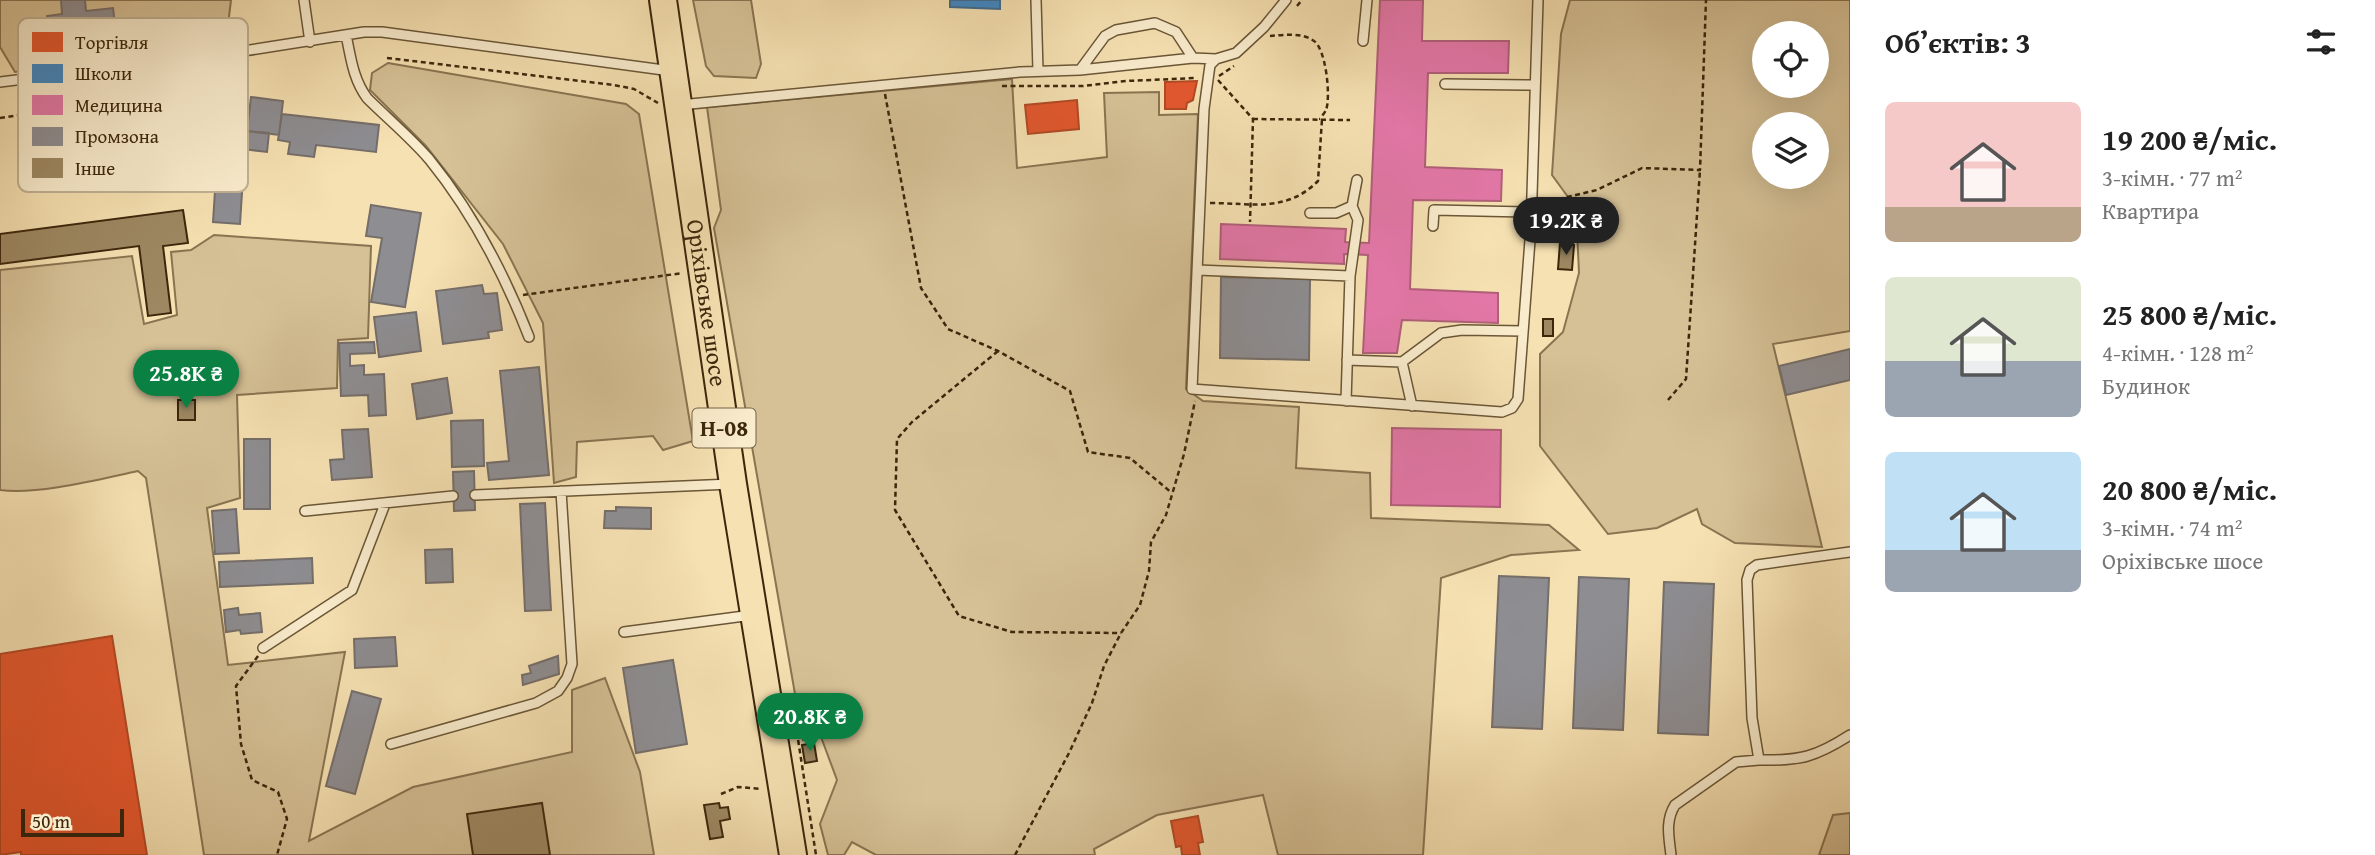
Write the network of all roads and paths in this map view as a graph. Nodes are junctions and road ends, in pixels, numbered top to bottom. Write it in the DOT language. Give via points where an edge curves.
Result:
graph roads {
  1 [pos="304,0"];
  2 [pos="663,0"];
  3 [pos="1036,0"];
  4 [pos="1286,0"];
  5 [pos="1367,0"];
  6 [pos="1538,0"];
  7 [pos="1706,0"];
  8 [pos="346,35"];
  9 [pos="1267,36"];
  10 [pos="310,41"];
  11 [pos="1363,41"];
  12 [pos="248,50"];
  13 [pos="387,58"];
  14 [pos="1193,58"];
  15 [pos="1216,59"];
  16 [pos="1080,70"];
  17 [pos="1038,71"];
  18 [pos="673,72"];
  19 [pos="1216,77"];
  20 [pos="1196,78"];
  21 [pos="18,80"];
  22 [pos="0,82"];
  23 [pos="883,84"];
  24 [pos="1445,84"];
  25 [pos="1535,85"];
  26 [pos="1002,86"];
  27 [pos="670,105"];
  28 [pos="18,115"];
  29 [pos="0,118"];
  30 [pos="1253,119"];
  31 [pos="1321,119"];
  32 [pos="1350,120"];
  33 [pos="1700,170"];
  34 [pos="1357,180"];
  35 [pos="1210,203"];
  36 [pos="1250,203"];
  37 [pos="1352,206"];
  38 [pos="1531,208"];
  39 [pos="1310,214"];
  40 [pos="1250,222"];
  41 [pos="1433,226"];
  42 [pos="1197,270"];
  43 [pos="684,273"];
  44 [pos="1350,276"];
  45 [pos="513,296"];
  46 [pos="1523,331"];
  47 [pos="529,337"];
  48 [pos="998,351"];
  49 [pos="1347,360"];
  50 [pos="1402,362"];
  51 [pos="1197,391"];
  52 [pos="1668,400"];
  53 [pos="1346,401"];
  54 [pos="1412,406"];
  55 [pos="733,484"];
  56 [pos="561,491"];
  57 [pos="1172,493"];
  58 [pos="475,495"];
  59 [pos="453,496"];
  60 [pos="385,504"];
  61 [pos="305,510"];
  62 [pos="1850,552"];
  63 [pos="754,615"];
  64 [pos="624,632"];
  65 [pos="1121,633"];
  66 [pos="263,648"];
  67 [pos="1850,736"];
  68 [pos="391,744"];
  69 [pos="1759,760"];
  70 [pos="804,772"];
  71 [pos="782,792"];
  72 [pos="721,794"];
  73 [pos="278,855"];
  74 [pos="793,855"];
  75 [pos="816,855"];
  76 [pos="1015,855"];
  77 [pos="1671,855"];
  1 -- 10 [label="lane"];
  2 -- 18 [label="main road, Оріхівське шосе / Н-08"];
  3 -- 17 [label="lane"];
  4 -- 15 [label="lane" via="1236,53"];
  5 -- 11 [label="lane"];
  6 -- 25 [label="lane"];
  7 -- 33 [label="path"];
  8 -- 10 [label="lane"];
  8 -- 18 [label="lane" via="382,32"];
  8 -- 45 [label="lane" via="360,88 427,157 459,199"];
  9 -- 31 [label="path" via="1303,36 1317,42 1324,57 1326,86 1326,111"];
  10 -- 12 [label="lane"];
  13 -- 27 [label="path" via="614,85"];
  14 -- 15 [label="lane"];
  14 -- 16 [label="lane"];
  14 -- 16 [label="lane" via="1176,32 1155,23 1105,36"];
  15 -- 42 [label="lane" via="1210,65 1204,108"];
  16 -- 17 [label="lane"];
  17 -- 23 [label="lane"];
  18 -- 27 [label="main road, Оріхівське шосе / Н-08"];
  19 -- 30 [label="path"];
  20 -- 26 [label="path"];
  21 -- 22 [label="lane"];
  23 -- 27 [label="lane"];
  23 -- 48 [label="path" via="921,288 948,330"];
  24 -- 25 [label="lane"];
  25 -- 38 [label="lane"];
  27 -- 55 [label="main road, Оріхівське шосе / Н-08"];
  28 -- 29 [label="path"];
  30 -- 31 [label="path"];
  30 -- 36 [label="path"];
  31 -- 32 [label="path"];
  31 -- 36 [label="path" via="1318,181 1292,200"];
  33 -- 38 [label="path" via="1642,168 1597,190"];
  33 -- 52 [label="path" via="1686,379"];
  34 -- 37 [label="lane"];
  35 -- 36 [label="path"];
  36 -- 40 [label="path"];
  37 -- 39 [label="lane" via="1336,213"];
  37 -- 44 [label="lane" via="1358,220"];
  38 -- 41 [label="lane" via="1434,210"];
  38 -- 46 [label="lane"];
  42 -- 44 [label="lane"];
  42 -- 51 [label="lane" via="1192,389"];
  43 -- 45 [label="path"];
  44 -- 49 [label="lane"];
  45 -- 47 [label="lane"];
  46 -- 50 [label="lane" via="1441,333"];
  46 -- 54 [label="lane" via="1518,399 1512,408 1502,412"];
  48 -- 57 [label="path" via="1070,391 1088,452 1130,458"];
  48 -- 65 [label="path" via="897,439 895,510 959,617 1013,632"];
  49 -- 50 [label="lane"];
  49 -- 53 [label="lane"];
  50 -- 54 [label="lane"];
  51 -- 53 [label="lane"];
  51 -- 57 [label="path"];
  53 -- 54 [label="lane"];
  55 -- 56 [label="lane"];
  55 -- 63 [label="main road, Оріхівське шосе / Н-08"];
  56 -- 58 [label="lane"];
  56 -- 68 [label="lane" via="572,664 567,678 558,691 536,703"];
  57 -- 65 [label="path" via="1152,542 1140,605"];
  59 -- 60 [label="lane"];
  60 -- 61 [label="lane"];
  60 -- 66 [label="lane" via="352,590"];
  62 -- 69 [label="lane" via="1757,565 1750,570 1752,718"];
  63 -- 64 [label="lane"];
  63 -- 71 [label="main road, Оріхівське шосе / Н-08"];
  65 -- 76 [label="path" via="1069,753"];
  66 -- 73 [label="path" via="236,685 241,744 252,780 278,792 287,819"];
  67 -- 69 [label="lane" via="1815,755"];
  69 -- 77 [label="lane" via="1736,762 1675,805 1668,824"];
  70 -- 75 [label="path"];
  71 -- 72 [label="path" via="738,787"];
  71 -- 74 [label="main road, Оріхівське шосе / Н-08"];
}
